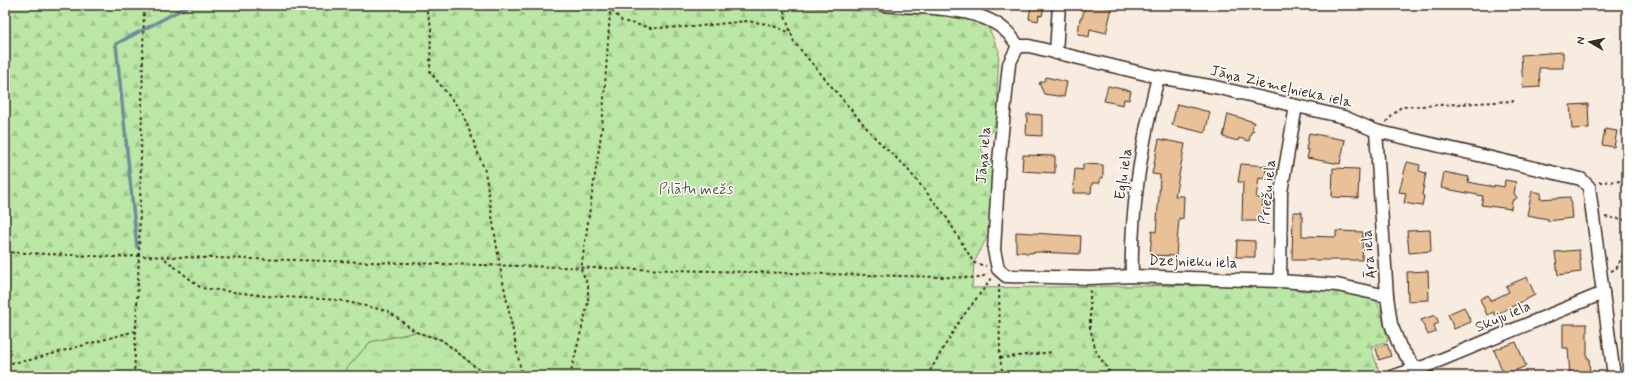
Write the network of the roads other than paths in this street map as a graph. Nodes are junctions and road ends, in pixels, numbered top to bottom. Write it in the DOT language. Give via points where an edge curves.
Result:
graph roads {
  1 [pos="884,5"];
  2 [pos="1059,5"];
  3 [pos="1018,46"];
  4 [pos="1056,53"];
  5 [pos="1158,77"];
  6 [pos="1296,106"];
  7 [pos="1376,131"];
  8 [pos="998,269"];
  9 [pos="1132,276"];
  10 [pos="1280,281"];
  11 [pos="1603,293"];
  12 [pos="1387,296"];
  13 [pos="1418,372"];
  14 [pos="1394,376"];
  15 [pos="1614,376"];
  1 -- 3 [label="street" via="971,14 995,24 1008,33"];
  2 -- 4 [label="street"];
  3 -- 4 [label="street, Jāņa Ziemeļnieka iela"];
  3 -- 8 [label="street, Jāņa iela" via="1009,64 999,161 994,250"];
  4 -- 5 [label="street, Jāņa Ziemeļnieka iela"];
  5 -- 6 [label="street, Jāņa Ziemeļnieka iela"];
  5 -- 9 [label="street, Egļu iela" via="1149,114 1140,173 1131,249"];
  6 -- 7 [label="street, Jāņa Ziemeļnieka iela" via="1344,117"];
  6 -- 10 [label="street, Priežu iela" via="1282,192"];
  7 -- 11 [label="street, Jāņa Ziemeļnieka iela" via="1583,181 1589,187"];
  7 -- 12 [label="street, Āra iela"];
  8 -- 9 [label="street, Dzejnieku iela" via="1006,276"];
  9 -- 10 [label="street, Dzejnieku iela"];
  10 -- 12 [label="street, Dzejnieku iela" via="1337,285"];
  11 -- 13 [label="street, Skuju iela" via="1426,366"];
  11 -- 15 [label="street"];
  12 -- 13 [label="street, Āra iela" via="1392,324 1400,347"];
  13 -- 14 [label="street"];
}
